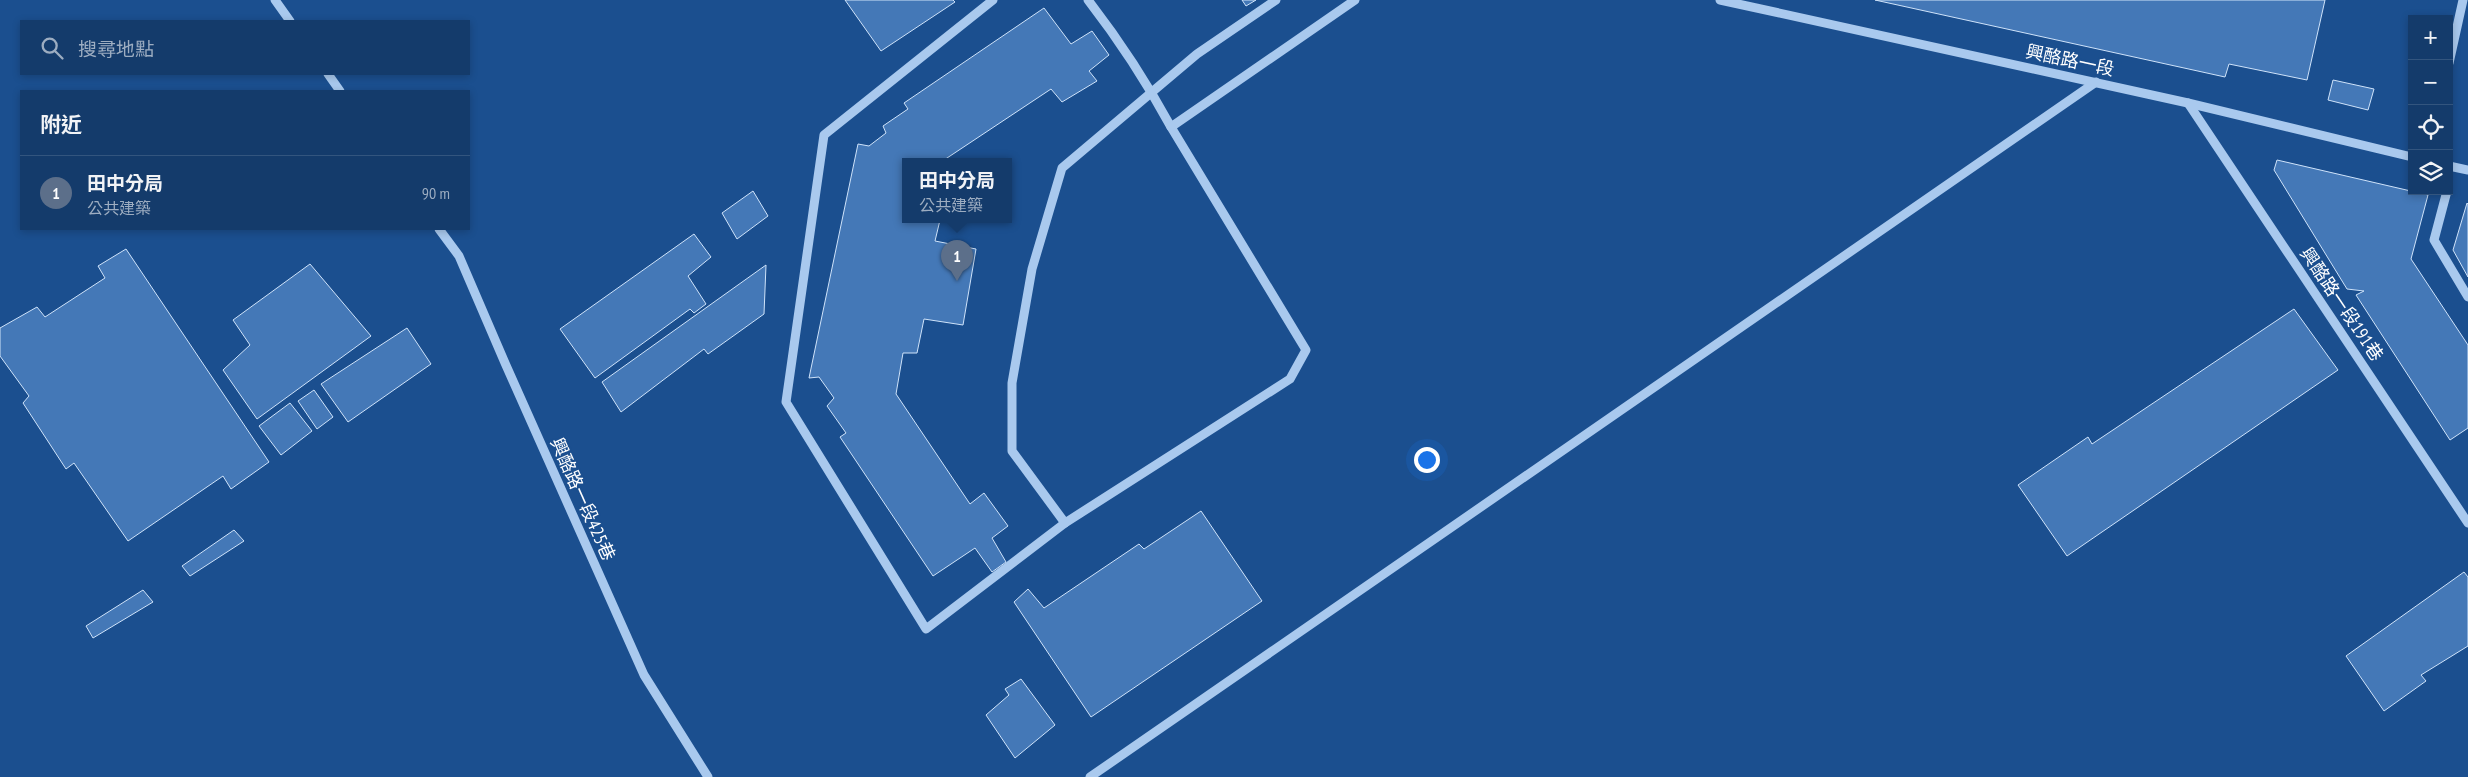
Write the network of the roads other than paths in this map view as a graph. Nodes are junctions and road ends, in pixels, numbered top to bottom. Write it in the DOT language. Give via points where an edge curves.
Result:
graph roads {
  1 [pos="275,0"];
  2 [pos="993,0"];
  3 [pos="1088,0"];
  4 [pos="1276,0"];
  5 [pos="1355,0"];
  6 [pos="1720,0"];
  7 [pos="2463,0"];
  8 [pos="289,20"];
  9 [pos="2450,60"];
  10 [pos="329,75"];
  11 [pos="2096,82"];
  12 [pos="339,90"];
  13 [pos="1152,93"];
  14 [pos="2188,102"];
  15 [pos="1171,127"];
  16 [pos="2408,156"];
  17 [pos="2453,167"];
  18 [pos="2468,170"];
  19 [pos="2446,195"];
  20 [pos="440,230"];
  21 [pos="2468,297"];
  22 [pos="1065,523"];
  23 [pos="2468,523"];
  24 [pos="708,777"];
  25 [pos="1090,777"];
  1 -- 8 [label="street"];
  2 -- 22 [label="street" via="824,135 786,402 926,629"];
  3 -- 13 [label="street"];
  4 -- 13 [label="street" via="1197,54"];
  5 -- 15 [label="street"];
  6 -- 11 [label="street, 興酪路一段"];
  7 -- 9 [label="street"];
  10 -- 12 [label="street"];
  11 -- 14 [label="street, 興酪路一段"];
  11 -- 25 [label="street"];
  13 -- 15 [label="street"];
  13 -- 22 [label="street" via="1062,168 1032,269 1012,382 1012,451"];
  14 -- 16 [label="street, 興酪路一段"];
  14 -- 23 [label="street, 興酪路一段191巷"];
  15 -- 22 [label="street" via="1306,350 1290,379"];
  17 -- 18 [label="street"];
  19 -- 21 [label="street" via="2434,240"];
  20 -- 24 [label="street, 興酪路一段425巷" via="459,256 644,675"];
}
